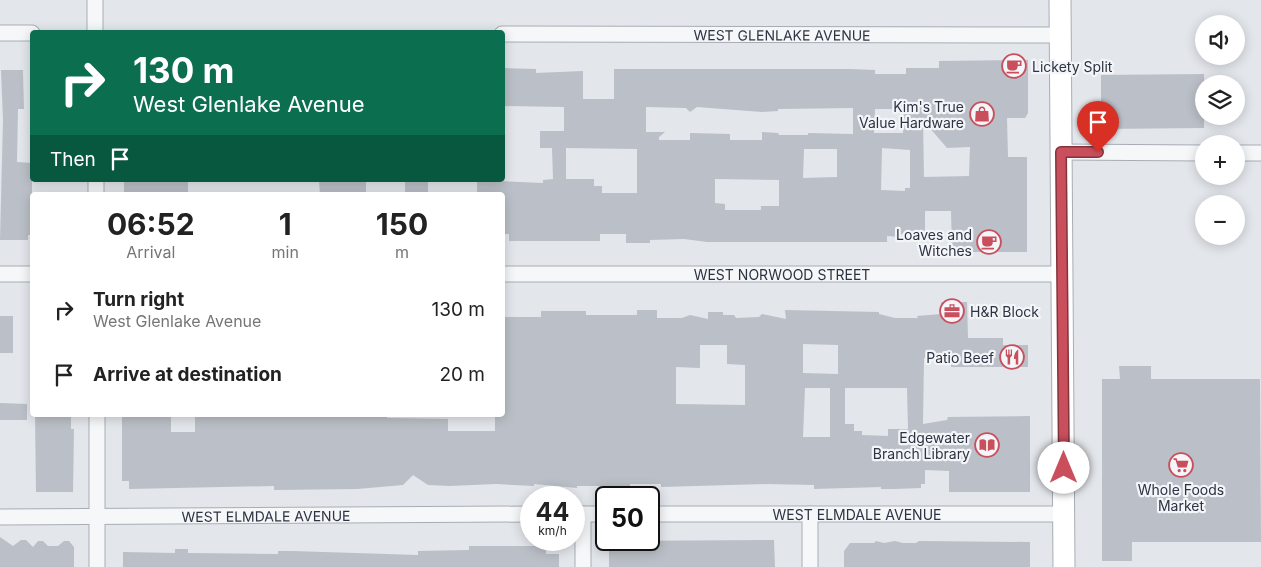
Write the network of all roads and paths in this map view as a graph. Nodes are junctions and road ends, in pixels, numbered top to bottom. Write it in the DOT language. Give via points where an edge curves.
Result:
graph roads {
  1 [pos="95,0"];
  2 [pos="1060,0"];
  3 [pos="95,30"];
  4 [pos="0,33"];
  5 [pos="30,33"];
  6 [pos="505,34"];
  7 [pos="1061,35"];
  8 [pos="1061,152"];
  9 [pos="1195,153"];
  10 [pos="1245,153"];
  11 [pos="1261,153"];
  12 [pos="0,274"];
  13 [pos="30,274"];
  14 [pos="505,274"];
  15 [pos="1062,274"];
  16 [pos="96,417"];
  17 [pos="520,514"];
  18 [pos="660,514"];
  19 [pos="810,514"];
  20 [pos="1064,514"];
  21 [pos="0,517"];
  22 [pos="97,517"];
  23 [pos="581,551"];
  24 [pos="97,567"];
  25 [pos="583,567"];
  26 [pos="810,567"];
  27 [pos="1064,567"];
  1 -- 3 [label="street"];
  2 -- 7 [label="main road"];
  4 -- 5 [label="street"];
  6 -- 7 [label="street, WEST GLENLAKE AVENUE"];
  7 -- 8 [label="main road"];
  8 -- 9 [label="street"];
  8 -- 15 [label="main road"];
  10 -- 11 [label="street"];
  12 -- 13 [label="street"];
  14 -- 15 [label="street, WEST NORWOOD STREET"];
  15 -- 20 [label="main road"];
  16 -- 22 [label="street"];
  17 -- 22 [label="street, WEST ELMDALE AVENUE"];
  18 -- 19 [label="street, WEST ELMDALE AVENUE"];
  19 -- 20 [label="street, WEST ELMDALE AVENUE"];
  19 -- 26 [label="street"];
  20 -- 27 [label="main road"];
  21 -- 22 [label="street, WEST ELMDALE AVENUE"];
  22 -- 24 [label="street"];
  23 -- 25 [label="street"];
}
